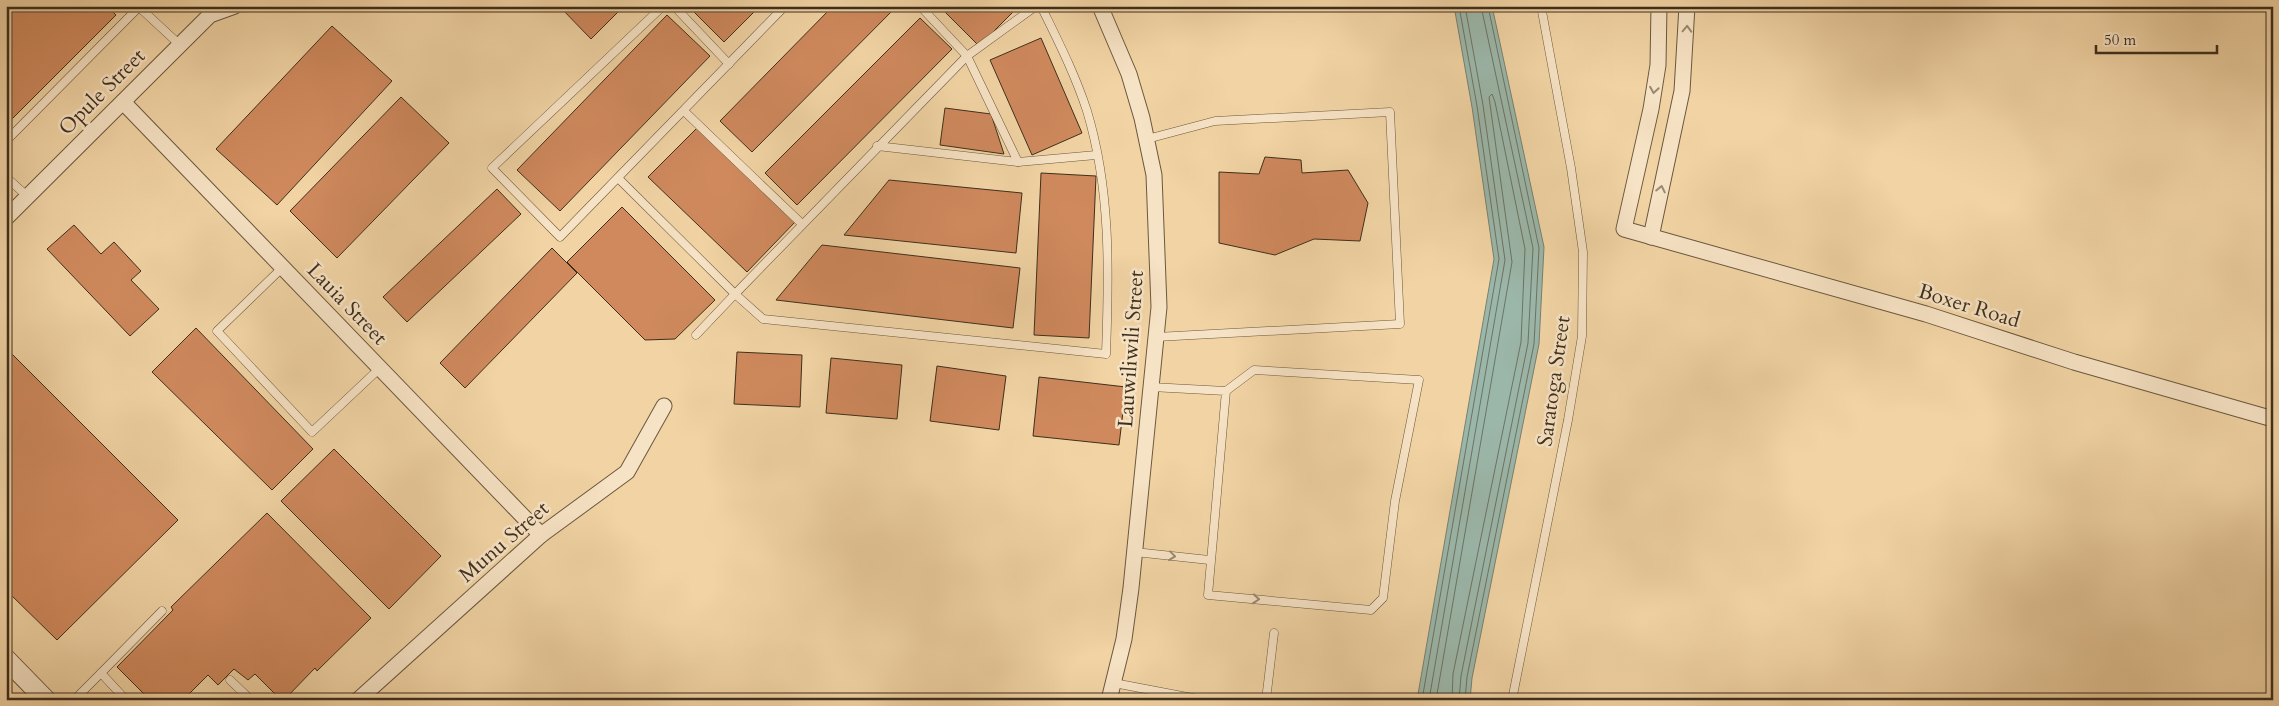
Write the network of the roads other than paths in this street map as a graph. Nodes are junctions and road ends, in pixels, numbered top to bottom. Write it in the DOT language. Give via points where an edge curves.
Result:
graph roads {
  1 [pos="235,6"];
  2 [pos="663,6"];
  3 [pos="674,6"];
  4 [pos="785,6"];
  5 [pos="920,6"];
  6 [pos="1036,6"];
  7 [pos="1041,6"];
  8 [pos="1100,6"];
  9 [pos="1541,6"];
  10 [pos="1659,6"];
  11 [pos="1687,6"];
  12 [pos="139,7"];
  13 [pos="180,45"];
  14 [pos="967,56"];
  15 [pos="729,64"];
  16 [pos="123,102"];
  17 [pos="684,111"];
  18 [pos="1147,139"];
  19 [pos="6,141"];
  20 [pos="877,146"];
  21 [pos="1096,155"];
  22 [pos="1018,162"];
  23 [pos="6,177"];
  24 [pos="618,178"];
  25 [pos="27,196"];
  26 [pos="6,218"];
  27 [pos="802,224"];
  28 [pos="1651,237"];
  29 [pos="282,268"];
  30 [pos="734,294"];
  31 [pos="696,335"];
  32 [pos="1156,337"];
  33 [pos="380,368"];
  34 [pos="1151,387"];
  35 [pos="1226,391"];
  36 [pos="664,406"];
  37 [pos="2273,419"];
  38 [pos="541,535"];
  39 [pos="1135,552"];
  40 [pos="1209,560"];
  41 [pos="162,611"];
  42 [pos="1274,633"];
  43 [pos="6,659"];
  44 [pos="101,673"];
  45 [pos="230,680"];
  46 [pos="1114,683"];
  47 [pos="46,700"];
  48 [pos="74,700"];
  49 [pos="126,700"];
  50 [pos="251,700"];
  51 [pos="358,700"];
  52 [pos="1109,700"];
  53 [pos="1203,700"];
  54 [pos="1266,700"];
  55 [pos="1512,700"];
  1 -- 13 [label="street, Opule Street" via="210,15"];
  2 -- 24 [label="lane" via="492,168 560,237"];
  3 -- 15 [label="lane"];
  4 -- 15 [label="lane"];
  5 -- 14 [label="lane"];
  6 -- 14 [label="lane"];
  7 -- 21 [label="lane" via="1070,66 1087,112"];
  8 -- 18 [label="street, Lauwiliwili Street" via="1129,74"];
  9 -- 55 [label="lane, Saratoga Street" via="1583,252 1582,336"];
  10 -- 28 [label="street, Boxer Road, one-way" via="1658,64 1651,109 1624,229"];
  28 -- 11 [label="street, one-way" via="1682,92"];
  12 -- 13 [label="lane"];
  12 -- 19 [label="lane"];
  13 -- 16 [label="street, Opule Street"];
  14 -- 20 [label="lane"];
  14 -- 22 [label="lane"];
  15 -- 17 [label="lane"];
  16 -- 25 [label="street, Opule Street"];
  16 -- 29 [label="street, Lauia Street"];
  17 -- 24 [label="lane"];
  17 -- 27 [label="lane"];
  18 -- 32 [label="street, Lauwiliwili Street" via="1158,227"];
  18 -- 32 [label="lane" via="1215,121 1390,112 1400,324"];
  20 -- 22 [label="lane"];
  20 -- 27 [label="lane"];
  21 -- 22 [label="lane"];
  21 -- 30 [label="lane" via="1109,263 1106,354 763,319"];
  23 -- 25 [label="lane"];
  24 -- 30 [label="lane"];
  25 -- 26 [label="street, Opule Street"];
  27 -- 30 [label="lane"];
  28 -- 37 [label="street, Boxer Road" via="1926,314 2074,362"];
  29 -- 33 [label="street, Lauia Street"];
  29 -- 33 [label="lane" via="217,331 312,432"];
  30 -- 31 [label="lane"];
  32 -- 34 [label="street, Lauwiliwili Street"];
  33 -- 38 [label="street, Lauia Street"];
  34 -- 35 [label="lane"];
  34 -- 39 [label="street, Lauwiliwili Street"];
  35 -- 40 [label="lane"];
  40 -- 35 [label="lane, one-way" via="1208,595 1371,610 1383,598 1394,502 1418,380 1254,370"];
  36 -- 38 [label="street, Munu Street" via="627,472"];
  38 -- 51 [label="street, Munu Street"];
  39 -- 40 [label="lane, one-way"];
  39 -- 46 [label="street, Lauwiliwili Street" via="1124,639"];
  41 -- 44 [label="lane"];
  42 -- 54 [label="lane"];
  43 -- 47 [label="street"];
  44 -- 48 [label="lane"];
  44 -- 49 [label="lane"];
  45 -- 50 [label="lane"];
  46 -- 52 [label="street, Lauwiliwili Street"];
  46 -- 53 [label="lane"];
}
